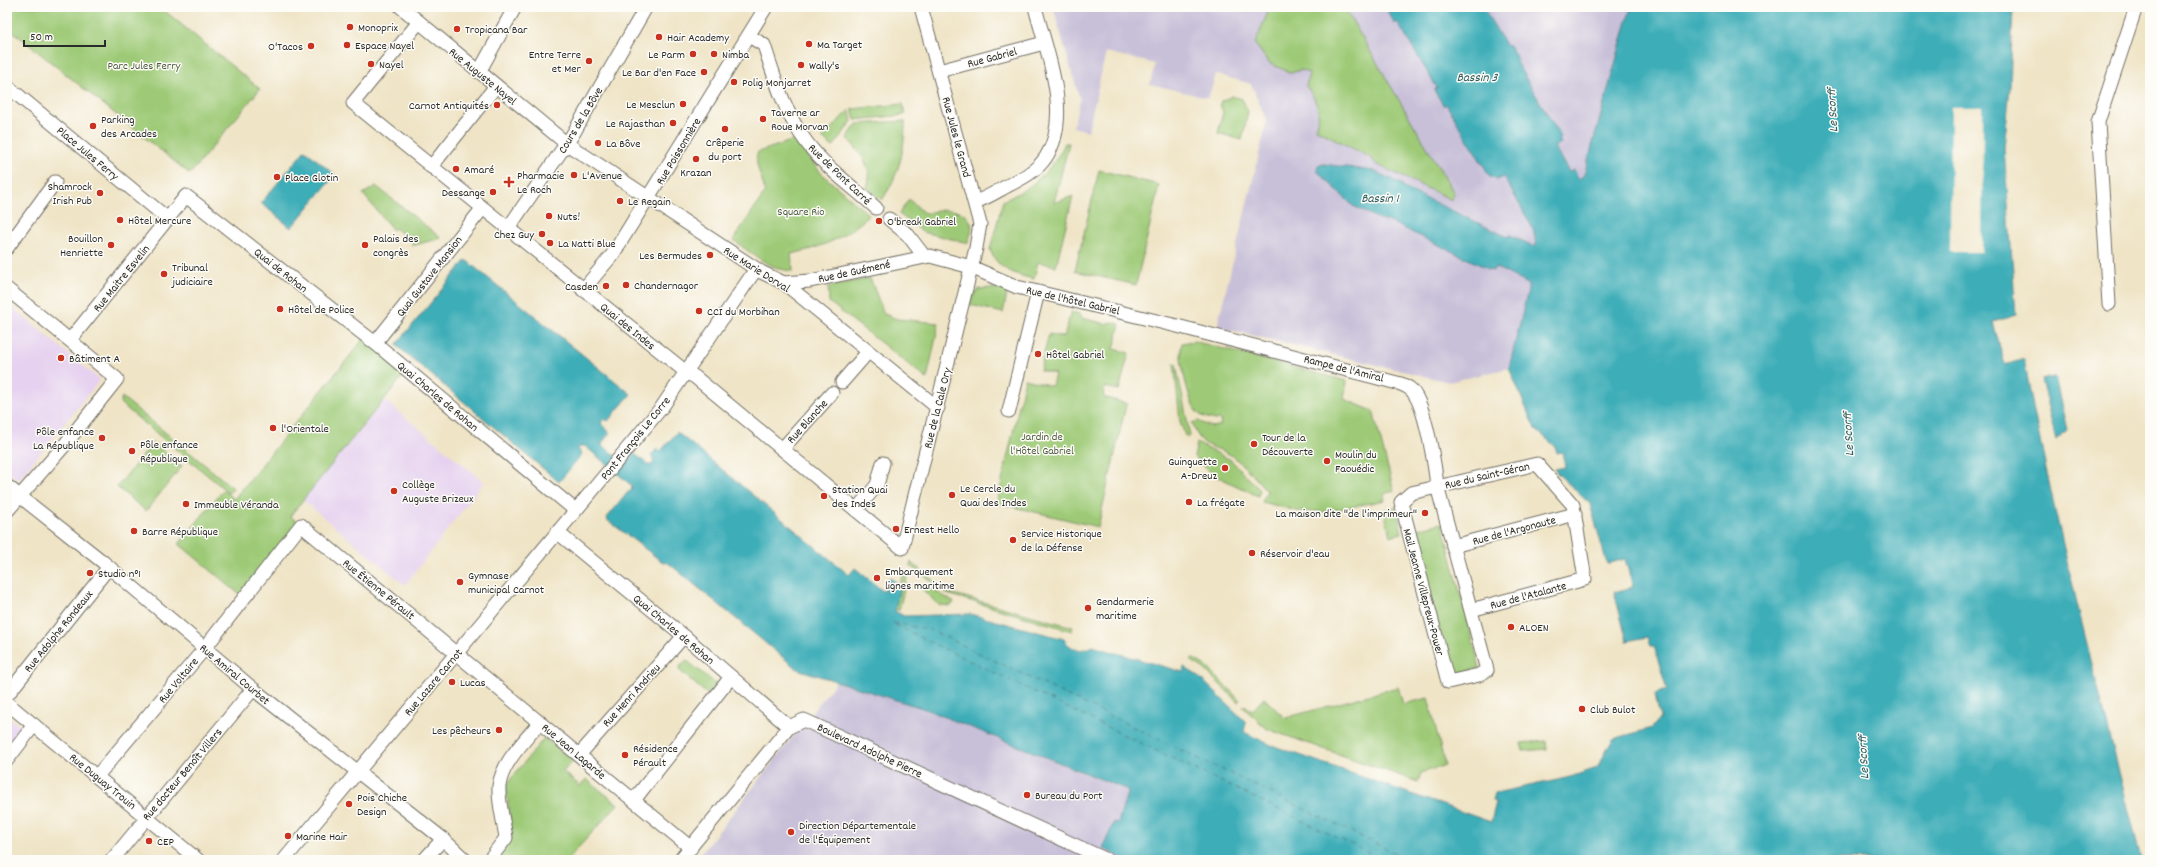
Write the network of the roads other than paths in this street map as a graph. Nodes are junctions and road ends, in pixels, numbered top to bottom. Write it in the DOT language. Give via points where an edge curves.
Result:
graph roads {
  1 [pos="515,7"];
  2 [pos="646,7"];
  3 [pos="766,7"];
  4 [pos="921,7"];
  5 [pos="1035,7"];
  6 [pos="2136,7"];
  7 [pos="406,9"];
  8 [pos="419,22"];
  9 [pos="749,36"];
  10 [pos="1044,43"];
  11 [pos="939,71"];
  12 [pos="479,72"];
  13 [pos="7,86"];
  14 [pos="496,86"];
  15 [pos="567,144"];
  16 [pos="430,167"];
  17 [pos="55,182"];
  18 [pos="186,196"];
  19 [pos="649,198"];
  20 [pos="975,202"];
  21 [pos="876,208"];
  22 [pos="482,209"];
  23 [pos="889,219"];
  24 [pos="168,220"];
  25 [pos="507,230"];
  26 [pos="7,248"];
  27 [pos="924,256"];
  28 [pos="971,267"];
  29 [pos="756,269"];
  30 [pos="784,284"];
  31 [pos="7,289"];
  32 [pos="583,290"];
  33 [pos="1038,292"];
  34 [pos="2109,304"];
  35 [pos="1177,326"];
  36 [pos="70,340"];
  37 [pos="376,343"];
  38 [pos="868,352"];
  39 [pos="686,372"];
  40 [pos="842,382"];
  41 [pos="832,393"];
  42 [pos="938,408"];
  43 [pos="1009,411"];
  44 [pos="782,449"];
  45 [pos="883,463"];
  46 [pos="7,486"];
  47 [pos="1437,486"];
  48 [pos="20,495"];
  49 [pos="578,506"];
  50 [pos="856,510"];
  51 [pos="7,511"];
  52 [pos="1575,514"];
  53 [pos="301,525"];
  54 [pos="557,532"];
  55 [pos="1453,546"];
  56 [pos="902,548"];
  57 [pos="109,567"];
  58 [pos="1471,610"];
  59 [pos="684,636"];
  60 [pos="205,648"];
  61 [pos="457,654"];
  62 [pos="731,677"];
  63 [pos="1448,682"];
  64 [pos="253,689"];
  65 [pos="7,695"];
  66 [pos="7,703"];
  67 [pos="540,722"];
  68 [pos="34,725"];
  69 [pos="790,727"];
  70 [pos="579,755"];
  71 [pos="7,760"];
  72 [pos="357,773"];
  73 [pos="97,776"];
  74 [pos="634,800"];
  75 [pos="147,817"];
  76 [pos="443,839"];
  77 [pos="690,848"];
  78 [pos="112,860"];
  79 [pos="198,860"];
  80 [pos="284,860"];
  81 [pos="424,860"];
  82 [pos="465,860"];
  83 [pos="489,860"];
  84 [pos="680,860"];
  85 [pos="1106,860"];
  1 -- 12 [label="street"];
  2 -- 15 [label="street, Cours de la Bôve"];
  3 -- 9 [label="street, Rue Poissonnière"];
  4 -- 11 [label="street, Rue Jules le Grand"];
  5 -- 10 [label="street"];
  6 -- 34 [label="street" via="2098,122"];
  7 -- 8 [label="street, Rue Auguste Nayel"];
  8 -- 12 [label="street, Rue Auguste Nayel"];
  8 -- 16 [label="street, Quai des Indes" via="353,104"];
  9 -- 19 [label="street, Rue Poissonnière"];
  9 -- 21 [label="street, Rue de Pont Carré" via="764,45 784,104 807,143 825,163"];
  10 -- 11 [label="street, Rue Gabriel"];
  10 -- 20 [label="street" via="1058,97 1057,124 1046,158 1025,177 990,197"];
  11 -- 20 [label="street, Rue Jules le Grand"];
  12 -- 14 [label="street, Rue Auguste Nayel"];
  13 -- 24 [label="street, Place Jules Ferry"];
  14 -- 15 [label="street, Rue Auguste Nayel"];
  14 -- 16 [label="street"];
  15 -- 19 [label="street, Rue Marie Dorval"];
  15 -- 25 [label="street, Cours de la Bôve"];
  16 -- 22 [label="street, Quai des Indes"];
  17 -- 26 [label="street"];
  18 -- 24 [label="street, Rue Maitre Esvelin"];
  18 -- 37 [label="street, Quai de Rohan"];
  19 -- 29 [label="street, Rue Marie Dorval"];
  19 -- 32 [label="street, Rue Poissonnière" via="613,254"];
  20 -- 28 [label="street, Rue Jules le Grand" via="980,224"];
  22 -- 25 [label="street, Quai des Indes"];
  22 -- 37 [label="street, Quai Gustave Mansion"];
  23 -- 27 [label="street" via="908,234"];
  24 -- 36 [label="street, Rue Maitre Esvelin"];
  25 -- 32 [label="street, Quai des Indes"];
  27 -- 28 [label="street"];
  27 -- 30 [label="street, Rue de Guémené" via="810,281"];
  28 -- 33 [label="street, Rue de l'hôtel Gabriel" via="1017,287"];
  28 -- 42 [label="street, Rue de la Cale Ory"];
  29 -- 30 [label="street, Rue Marie Dorval"];
  29 -- 39 [label="street, Pont François Le Corre"];
  30 -- 38 [label="street, Rue Marie Dorval"];
  31 -- 36 [label="street"];
  32 -- 39 [label="street, Quai des Indes"];
  33 -- 35 [label="street, Rue de l'hôtel Gabriel"];
  33 -- 43 [label="street"];
  35 -- 47 [label="street, Rampe de l'Amiral" via="1388,379 1410,388 1417,397 1434,460"];
  36 -- 48 [label="street" via="117,379 63,447"];
  37 -- 49 [label="street, Quai Charles de Rohan"];
  38 -- 40 [label="street"];
  38 -- 42 [label="street, Rue Marie Dorval"];
  39 -- 44 [label="street, Quai des Indes"];
  39 -- 49 [label="street, Pont François Le Corre" via="662,407"];
  41 -- 44 [label="street, Rue Blanche"];
  42 -- 56 [label="street, Rue de la Cale Ory"];
  44 -- 50 [label="street, Quai des Indes"];
  45 -- 50 [label="street" via="877,485"];
  46 -- 48 [label="street, Rue Amiral Courbet"];
  47 -- 52 [label="street, Rue du Saint-Géran" via="1537,464 1573,505"];
  47 -- 55 [label="street, Rampe de l'Amiral"];
  47 -- 63 [label="street, Mail Jeanne Villepreux-Power" via="1411,493 1401,502"];
  48 -- 51 [label="street"];
  48 -- 57 [label="street, Rue Amiral Courbet"];
  49 -- 54 [label="street, Rue Lazare Carnot"];
  50 -- 56 [label="street, Quai des Indes"];
  52 -- 55 [label="street, Rue de l'Argonaute"];
  52 -- 58 [label="street, Rue de l'Atalante" via="1585,579"];
  53 -- 60 [label="street, Rue Voltaire"];
  53 -- 61 [label="street, Rue Étienne Pérault"];
  54 -- 59 [label="street, Quai Charles de Rohan"];
  54 -- 61 [label="street, Rue Lazare Carnot"];
  55 -- 58 [label="street, Rampe de l'Amiral"];
  57 -- 60 [label="street, Rue Amiral Courbet"];
  57 -- 65 [label="street, Rue Adolphe Rondeaux"];
  58 -- 63 [label="street, Rampe de l'Amiral" via="1487,670 1479,675"];
  59 -- 62 [label="street, Quai Charles de Rohan"];
  59 -- 70 [label="street, Rue Henri Andrieu"];
  60 -- 64 [label="street, Rue Amiral Courbet"];
  60 -- 73 [label="street, Rue Voltaire"];
  61 -- 67 [label="street, Rue Jean Lagarde"];
  61 -- 72 [label="street, Rue Lazare Carnot"];
  62 -- 69 [label="street, Quai Charles de Rohan"];
  62 -- 74 [label="street"];
  64 -- 72 [label="street, Rue Amiral Courbet"];
  64 -- 75 [label="street, Rue docteur Benoît Villers"];
  66 -- 68 [label="street, Rue Duguay Trouin"];
  67 -- 70 [label="street, Rue Jean Lagarde"];
  67 -- 83 [label="street" via="512,757 500,779 506,838"];
  68 -- 71 [label="street"];
  68 -- 73 [label="street, Rue Duguay Trouin"];
  69 -- 77 [label="street"];
  69 -- 85 [label="street, Boulevard Adolphe Pierre" via="804,720 817,724"];
  70 -- 74 [label="street, Rue Jean Lagarde"];
  72 -- 76 [label="street, Rue Amiral Courbet"];
  72 -- 80 [label="street, Rue Lazare Carnot"];
  73 -- 75 [label="street, Rue Duguay Trouin"];
  74 -- 77 [label="street, Rue Jean Lagarde"];
  75 -- 78 [label="street, Rue docteur Benoît Villers"];
  75 -- 79 [label="street, Rue Duguay Trouin"];
  76 -- 81 [label="street"];
  76 -- 82 [label="street, Rue Amiral Courbet"];
  77 -- 84 [label="street"];
}
